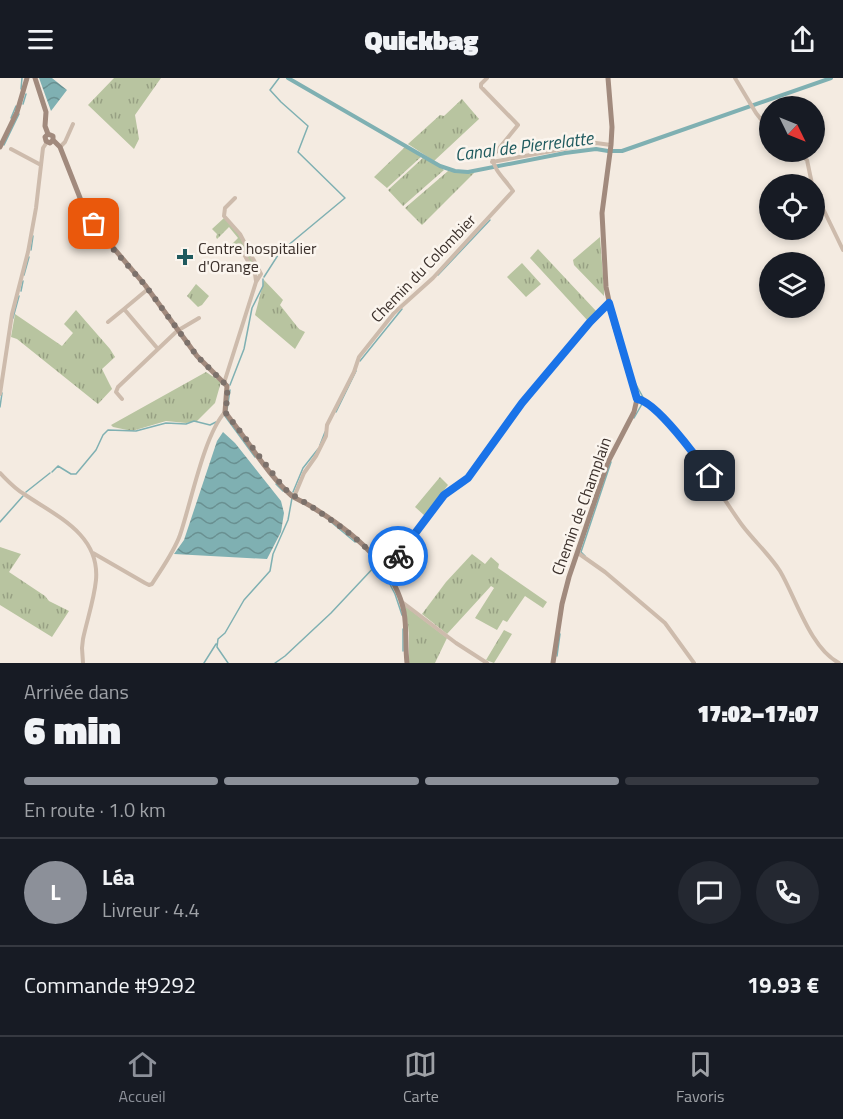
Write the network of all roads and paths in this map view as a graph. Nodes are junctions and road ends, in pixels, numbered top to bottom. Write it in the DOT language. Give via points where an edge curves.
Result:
graph roads {
  1 [pos="27,78"];
  2 [pos="35,78"];
  3 [pos="487,78"];
  4 [pos="608,78"];
  5 [pos="735,78"];
  6 [pos="759,115"];
  7 [pos="73,124"];
  8 [pos="50,141"];
  9 [pos="611,145"];
  10 [pos="0,147"];
  11 [pos="60,147"];
  12 [pos="11,149"];
  13 [pos="41,165"];
  14 [pos="493,165"];
  15 [pos="236,198"];
  16 [pos="825,213"];
  17 [pos="239,245"];
  18 [pos="843,250"];
  19 [pos="256,282"];
  20 [pos="148,289"];
  21 [pos="609,303"];
  22 [pos="124,309"];
  23 [pos="199,318"];
  24 [pos="108,322"];
  25 [pos="177,331"];
  26 [pos="158,349"];
  27 [pos="224,383"];
  28 [pos="0,394"];
  29 [pos="122,399"];
  30 [pos="637,399"];
  31 [pos="226,413"];
  32 [pos="0,472"];
  33 [pos="294,497"];
  34 [pos="93,553"];
  35 [pos="578,554"];
  36 [pos="386,572"];
  37 [pos="401,602"];
  38 [pos="83,663"];
  39 [pos="407,663"];
  40 [pos="487,663"];
  41 [pos="553,663"];
  42 [pos="694,663"];
  43 [pos="839,663"];
  1 -- 10 [label="street" via="17,112"];
  2 -- 8 [label="street" via="45,112 48,134 44,138"];
  3 -- 14 [label="street" via="481,87 518,125 494,153"];
  4 -- 9 [label="street"];
  5 -- 6 [label="street"];
  7 -- 11 [label="street"];
  8 -- 11 [label="street"];
  8 -- 13 [label="street" via="42,148"];
  9 -- 14 [label="street" via="596,143"];
  9 -- 21 [label="street" via="602,225"];
  11 -- 20 [label="street" via="88,214"];
  12 -- 13 [label="street"];
  13 -- 28 [label="street"];
  14 -- 33 [label="street, Chemin du Colombier" via="513,190 433,278 394,312 359,357 326,436"];
  15 -- 19 [label="street" via="225,208 224,216 236,228 260,270"];
  16 -- 18 [label="street"];
  17 -- 19 [label="street"];
  19 -- 27 [label="street"];
  20 -- 22 [label="street"];
  20 -- 25 [label="street"];
  21 -- 30 [label="street"];
  21 -- 36 [label="street" via="522,403 468,478 438,502"];
  22 -- 24 [label="street"];
  22 -- 26 [label="street"];
  23 -- 25 [label="street"];
  25 -- 26 [label="street"];
  25 -- 27 [label="street"];
  26 -- 29 [label="street" via="118,387"];
  27 -- 31 [label="street" via="228,395"];
  30 -- 35 [label="street, Chemin de Champlain" via="608,462"];
  30 -- 43 [label="street" via="658,413 690,449 743,526 780,571 825,652"];
  31 -- 33 [label="street"];
  31 -- 34 [label="street" via="199,472 179,538 152,584"];
  32 -- 34 [label="street" via="21,493 68,522"];
  33 -- 36 [label="street" via="354,538"];
  34 -- 38 [label="street" via="96,581 83,639"];
  35 -- 41 [label="street, Chemin de Champlain" via="562,604"];
  35 -- 42 [label="street" via="665,623"];
  36 -- 37 [label="street"];
  37 -- 39 [label="street"];
  37 -- 40 [label="street"];
}
